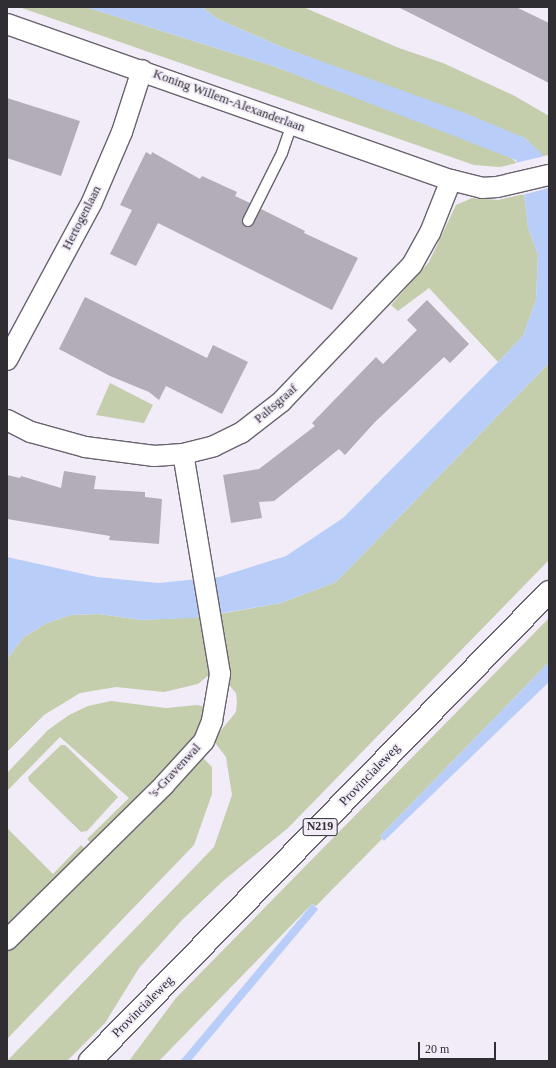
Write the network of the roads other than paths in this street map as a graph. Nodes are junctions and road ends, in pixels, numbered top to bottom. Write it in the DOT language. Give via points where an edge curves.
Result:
graph roads {
  1 [pos="7,24"];
  2 [pos="142,70"];
  3 [pos="292,124"];
  4 [pos="549,175"];
  5 [pos="451,180"];
  6 [pos="248,221"];
  7 [pos="7,360"];
  8 [pos="7,420"];
  9 [pos="183,454"];
  10 [pos="549,592"];
  11 [pos="7,940"];
  12 [pos="90,1061"];
  1 -- 2 [label="street, Koning Willem-Alexanderlaan"];
  2 -- 3 [label="street, Koning Willem-Alexanderlaan"];
  2 -- 7 [label="street, Hertogenlaan" via="122,132 92,202"];
  3 -- 5 [label="street, Koning Willem-Alexanderlaan"];
  3 -- 6 [label="lane" via="282,153"];
  4 -- 5 [label="street, Koning Willem-Alexanderlaan" via="514,185 482,188"];
  5 -- 9 [label="street, Paltsgraaf" via="430,233 412,265 282,402 241,433 214,446"];
  8 -- 9 [label="street, Paltsgraaf" via="31,432 84,447 154,456"];
  9 -- 11 [label="street, 's-Gravenwal" via="220,674 212,721 204,741 164,784"];
  10 -- 12 [label="main road, Provincialeweg / N219"];
}
